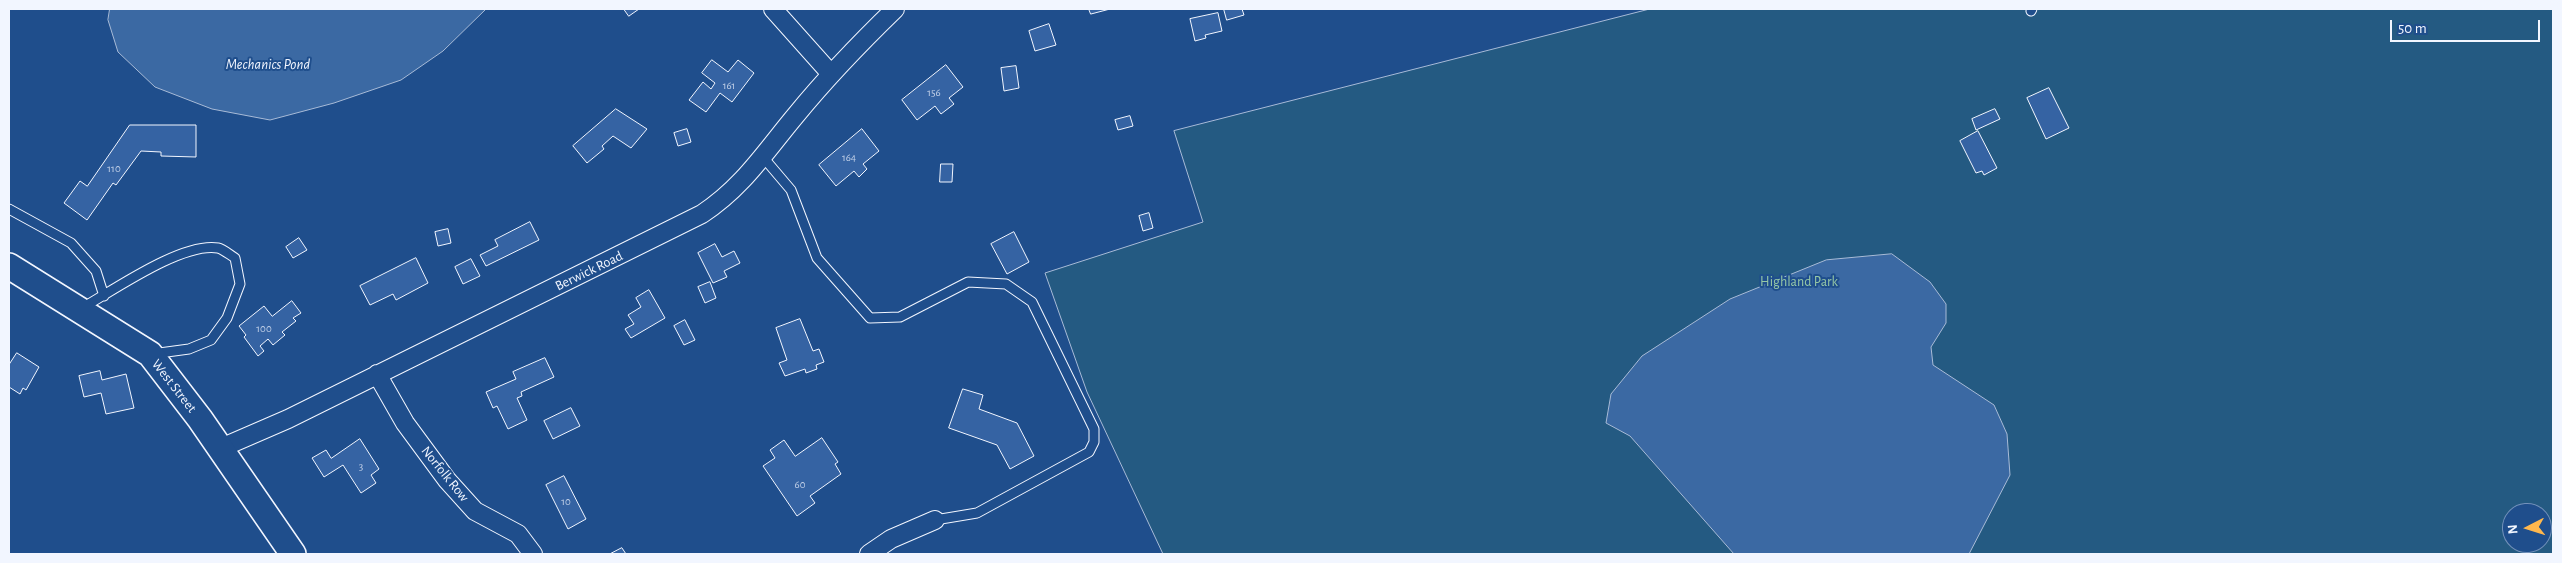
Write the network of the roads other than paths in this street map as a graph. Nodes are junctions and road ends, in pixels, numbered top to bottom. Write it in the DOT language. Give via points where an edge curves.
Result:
graph roads {
  1 [pos="773,9"];
  2 [pos="894,9"];
  3 [pos="831,74"];
  4 [pos="763,157"];
  5 [pos="9,209"];
  6 [pos="9,266"];
  7 [pos="104,296"];
  8 [pos="81,309"];
  9 [pos="150,354"];
  10 [pos="377,374"];
  11 [pos="221,448"];
  12 [pos="935,520"];
  13 [pos="293,554"];
  14 [pos="533,554"];
  15 [pos="869,554"];
  1 -- 3 [label="street"];
  2 -- 3 [label="street, Berwick Road"];
  3 -- 4 [label="street, Berwick Road"];
  4 -- 10 [label="street, Berwick Road" via="724,200 702,214"];
  4 -- 12 [label="lane" via="791,190 817,258 870,318 900,317 968,282 1006,284 1032,302 1094,429 1094,442 1089,452 977,513"];
  5 -- 7 [label="lane" via="71,243 96,271"];
  6 -- 8 [label="main road, West Street"];
  7 -- 8 [label="lane"];
  7 -- 9 [label="lane" via="171,257 200,249 219,248 235,258 240,284 227,318 212,340 189,349"];
  8 -- 9 [label="main road, West Street"];
  9 -- 11 [label="main road, West Street"];
  10 -- 11 [label="street, Berwick Road" via="288,419"];
  10 -- 14 [label="street, Norfolk Row" via="405,423 447,480 475,511 518,534"];
  11 -- 13 [label="main road, West Street"];
  12 -- 15 [label="street" via="891,539"];
}
